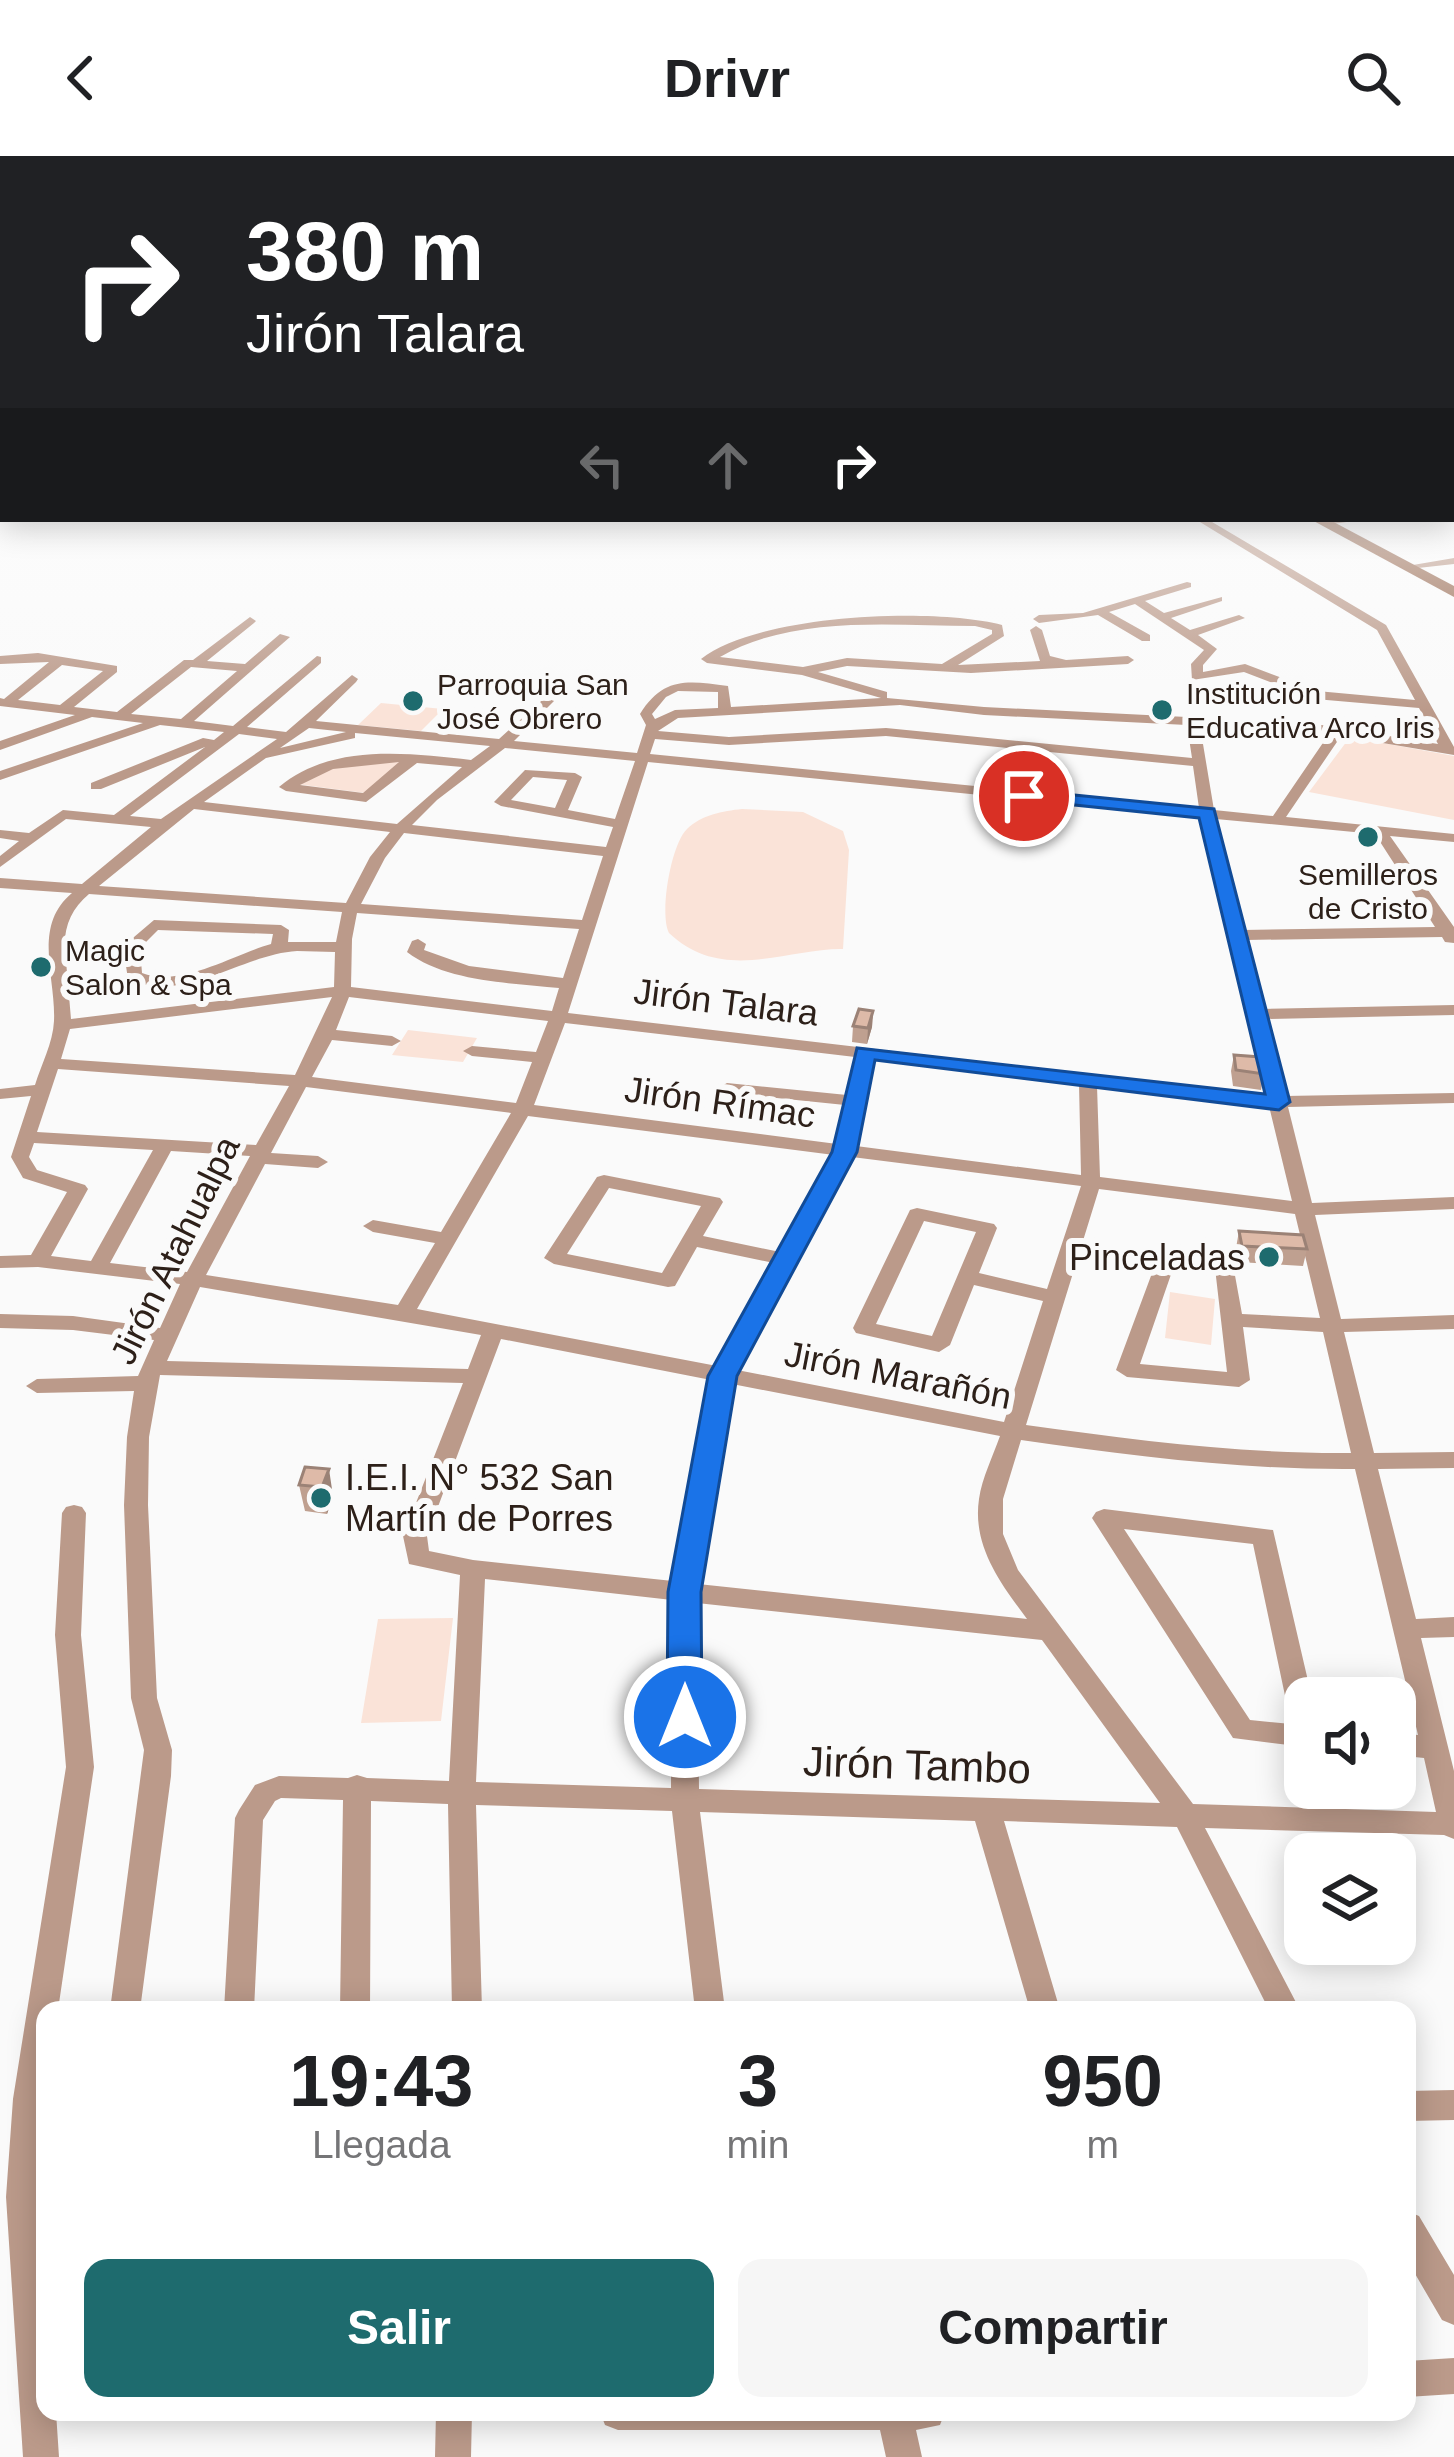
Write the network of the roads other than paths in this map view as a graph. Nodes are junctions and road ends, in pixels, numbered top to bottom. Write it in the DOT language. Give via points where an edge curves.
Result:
graph roads {
  1 [pos="1205,522"];
  2 [pos="1323,522"];
  3 [pos="1337,522"];
  4 [pos="1454,561"];
  5 [pos="1418,565"];
  6 [pos="1187,585"];
  7 [pos="1454,588"];
  8 [pos="1134,599"];
  9 [pos="1218,599"];
  10 [pos="1116,605"];
  11 [pos="1099,611"];
  12 [pos="1163,617"];
  13 [pos="1239,618"];
  14 [pos="250,622"];
  15 [pos="1191,634"];
  16 [pos="284,637"];
  17 [pos="1146,638"];
  18 [pos="1174,638"];
  19 [pos="0,660"];
  20 [pos="60,660"];
  21 [pos="317,660"];
  22 [pos="1128,660"];
  23 [pos="195,664"];
  24 [pos="1086,664"];
  25 [pos="246,668"];
  26 [pos="943,668"];
  27 [pos="803,671"];
  28 [pos="352,680"];
  29 [pos="560,688"];
  30 [pos="213,697"];
  31 [pos="231,700"];
  32 [pos="900,700"];
  33 [pos="4,702"];
  34 [pos="249,702"];
  35 [pos="267,704"];
  36 [pos="1423,705"];
  37 [pos="62,710"];
  38 [pos="985,711"];
  39 [pos="725,712"];
  40 [pos="94,713"];
  41 [pos="120,716"];
  42 [pos="1192,720"];
  43 [pos="161,721"];
  44 [pos="182,724"];
  45 [pos="306,724"];
  46 [pos="651,729"];
  47 [pos="236,730"];
  48 [pos="373,730"];
  49 [pos="1339,730"];
  50 [pos="945,731"];
  51 [pos="849,734"];
  52 [pos="288,736"];
  53 [pos="503,743"];
  54 [pos="0,746"];
  55 [pos="1451,751"];
  56 [pos="257,758"];
  57 [pos="642,758"];
  58 [pos="415,759"];
  59 [pos="1196,762"];
  60 [pos="471,764"];
  61 [pos="0,776"];
  62 [pos="840,778"];
  63 [pos="96,786"];
  64 [pos="193,805"];
  65 [pos="560,813"];
  66 [pos="1208,813"];
  67 [pos="118,818"];
  68 [pos="1277,820"];
  69 [pos="164,824"];
  70 [pos="620,824"];
  71 [pos="395,829"];
  72 [pos="1379,830"];
  73 [pos="0,834"];
  74 [pos="33,838"];
  75 [pos="1454,838"];
  76 [pos="610,852"];
  77 [pos="0,863"];
  78 [pos="0,883"];
  79 [pos="83,889"];
  80 [pos="350,909"];
  81 [pos="587,926"];
  82 [pos="1238,935"];
  83 [pos="1452,936"];
  84 [pos="418,944"];
  85 [pos="132,947"];
  86 [pos="340,947"];
  87 [pos="278,948"];
  88 [pos="55,958"];
  89 [pos="569,984"];
  90 [pos="342,991"];
  91 [pos="1454,1010"];
  92 [pos="1259,1014"];
  93 [pos="559,1015"];
  94 [pos="63,1025"];
  95 [pos="326,1034"];
  96 [pos="392,1042"];
  97 [pos="472,1051"];
  98 [pos="865,1052"];
  99 [pos="543,1058"];
  100 [pos="48,1063"];
  101 [pos="1088,1080"];
  102 [pos="300,1081"];
  103 [pos="727,1088"];
  104 [pos="44,1089"];
  105 [pos="0,1094"];
  106 [pos="1454,1098"];
  107 [pos="855,1101"];
  108 [pos="1279,1102"];
  109 [pos="523,1109"];
  110 [pos="24,1137"];
  111 [pos="165,1145"];
  112 [pos="844,1152"];
  113 [pos="260,1155"];
  114 [pos="318,1162"];
  115 [pos="1091,1184"];
  116 [pos="1454,1203"];
  117 [pos="1305,1209"];
  118 [pos="373,1226"];
  119 [pos="447,1238"];
  120 [pos="691,1240"];
  121 [pos="790,1260"];
  122 [pos="38,1261"];
  123 [pos="7,1262"];
  124 [pos="97,1268"];
  125 [pos="967,1277"];
  126 [pos="193,1279"];
  127 [pos="0,1284"];
  128 [pos="1054,1297"];
  129 [pos="404,1313"];
  130 [pos="1232,1320"];
  131 [pos="0,1321"];
  132 [pos="1454,1322"];
  133 [pos="1335,1326"];
  134 [pos="493,1332"];
  135 [pos="165,1335"];
  136 [pos="149,1375"];
  137 [pos="476,1376"];
  138 [pos="722,1376"];
  139 [pos="37,1386"];
  140 [pos="1012,1430"];
  141 [pos="1454,1460"];
  142 [pos="1368,1463"];
  143 [pos="74,1513"];
  144 [pos="473,1568"];
  145 [pos="685,1592"];
  146 [pos="1454,1627"];
  147 [pos="1408,1629"];
  148 [pos="1045,1631"];
  149 [pos="1305,1732"];
  150 [pos="1416,1746"];
  151 [pos="1436,1748"];
  152 [pos="357,1786"];
  153 [pos="462,1792"];
  154 [pos="685,1800"];
  155 [pos="986,1809"];
  156 [pos="1184,1814"];
  157 [pos="1454,1825"];
  158 [pos="44,2001"];
  159 [pos="126,2001"];
  160 [pos="239,2001"];
  161 [pos="355,2001"];
  162 [pos="467,2001"];
  163 [pos="709,2001"];
  164 [pos="1042,2001"];
  165 [pos="1281,2001"];
  166 [pos="36,2054"];
  167 [pos="1454,2105"];
  168 [pos="1416,2106"];
  169 [pos="1416,2243"];
  170 [pos="1454,2308"];
  171 [pos="1454,2375"];
  172 [pos="1416,2378"];
  173 [pos="36,2396"];
  174 [pos="38,2421"];
  175 [pos="454,2421"];
  176 [pos="909,2421"];
  177 [pos="41,2457"];
  178 [pos="453,2457"];
  179 [pos="904,2457"];
  1 -- 36 [label="street" via="1382,628"];
  2 -- 7 [label="main road"];
  3 -- 5 [label="main road"];
  4 -- 5 [label="street"];
  5 -- 7 [label="main road"];
  6 -- 8 [label="street"];
  8 -- 10 [label="street"];
  8 -- 12 [label="street"];
  9 -- 12 [label="street"];
  10 -- 11 [label="street"];
  10 -- 18 [label="street"];
  11 -- 17 [label="street"];
  11 -- 24 [label="street" via="1038,624 1045,659"];
  12 -- 15 [label="street"];
  13 -- 15 [label="street"];
  14 -- 23 [label="street"];
  15 -- 36 [label="street" via="1210,650 1196,677 1255,670 1315,695"];
  16 -- 25 [label="street"];
  19 -- 20 [label="street"];
  20 -- 33 [label="street"];
  20 -- 37 [label="street" via="113,669"];
  21 -- 35 [label="street"];
  22 -- 24 [label="street"];
  23 -- 25 [label="street"];
  23 -- 41 [label="street"];
  24 -- 26 [label="street"];
  25 -- 30 [label="street"];
  26 -- 27 [label="street" via="847,662"];
  26 -- 27 [label="street" via="1001,632 986,622 776,630 730,642 707,659"];
  27 -- 32 [label="street"];
  28 -- 45 [label="street"];
  29 -- 53 [label="street, Jirón Atahualpa"];
  30 -- 31 [label="street"];
  30 -- 44 [label="street"];
  32 -- 38 [label="street"];
  32 -- 39 [label="street"];
  33 -- 37 [label="street"];
  34 -- 35 [label="street"];
  35 -- 47 [label="street"];
  36 -- 55 [label="street"];
  37 -- 40 [label="street"];
  38 -- 42 [label="street"];
  38 -- 50 [label="street"];
  39 -- 46 [label="street" via="668,715"];
  39 -- 46 [label="street" via="724,689 662,689 646,714"];
  40 -- 41 [label="street"];
  40 -- 54 [label="street"];
  41 -- 43 [label="street"];
  42 -- 49 [label="street"];
  42 -- 59 [label="street"];
  43 -- 44 [label="street"];
  43 -- 61 [label="street"];
  44 -- 47 [label="street"];
  45 -- 48 [label="street"];
  45 -- 52 [label="street"];
  46 -- 51 [label="street" via="729,742"];
  46 -- 57 [label="street"];
  47 -- 52 [label="street"];
  47 -- 63 [label="street"];
  47 -- 67 [label="street"];
  48 -- 53 [label="street"];
  48 -- 56 [label="street"];
  49 -- 55 [label="street"];
  49 -- 68 [label="street"];
  50 -- 51 [label="street"];
  50 -- 59 [label="street"];
  51 -- 62 [label="street"];
  52 -- 56 [label="street"];
  53 -- 57 [label="street"];
  53 -- 60 [label="street, Jirón Atahualpa"];
  56 -- 64 [label="street"];
  57 -- 62 [label="street"];
  57 -- 70 [label="street"];
  58 -- 58 [label="street" via="341,762 286,787 366,798"];
  58 -- 60 [label="street"];
  59 -- 66 [label="street"];
  60 -- 71 [label="street, Jirón Atahualpa"];
  62 -- 66 [label="street"];
  64 -- 69 [label="street"];
  64 -- 71 [label="street"];
  65 -- 65 [label="street" via="549,811 501,802 530,773 575,777"];
  65 -- 70 [label="street"];
  66 -- 68 [label="street"];
  66 -- 82 [label="street"];
  67 -- 69 [label="street"];
  67 -- 74 [label="street" via="63,814"];
  68 -- 72 [label="street"];
  69 -- 79 [label="street"];
  70 -- 76 [label="street"];
  71 -- 76 [label="street"];
  71 -- 80 [label="street, Jirón Atahualpa"];
  72 -- 75 [label="street"];
  72 -- 83 [label="street"];
  73 -- 74 [label="street"];
  74 -- 77 [label="street"];
  76 -- 81 [label="street"];
  78 -- 79 [label="street"];
  79 -- 80 [label="street"];
  79 -- 88 [label="street" via="58,921"];
  80 -- 81 [label="street"];
  80 -- 86 [label="street, Jirón Atahualpa"];
  81 -- 89 [label="street"];
  82 -- 83 [label="street"];
  82 -- 92 [label="street"];
  84 -- 89 [label="street" via="415,952 430,958"];
  85 -- 87 [label="street" via="154,926 169,926 281,930"];
  85 -- 87 [label="street" via="134,975 147,982"];
  85 -- 88 [label="street"];
  86 -- 87 [label="street"];
  86 -- 90 [label="street, Jirón Atahualpa"];
  88 -- 94 [label="street"];
  89 -- 93 [label="street"];
  90 -- 93 [label="street, Jirón Talara"];
  90 -- 94 [label="street, Jirón Talara"];
  90 -- 95 [label="street, Jirón Atahualpa"];
  91 -- 92 [label="street"];
  92 -- 108 [label="street"];
  93 -- 98 [label="street, Jirón Talara"];
  93 -- 99 [label="street"];
  94 -- 100 [label="street"];
  95 -- 96 [label="street"];
  95 -- 102 [label="street, Jirón Atahualpa"];
  97 -- 99 [label="street"];
  98 -- 101 [label="street, Jirón Talara"];
  98 -- 107 [label="street"];
  99 -- 109 [label="street"];
  100 -- 102 [label="street, Jirón Rímac"];
  100 -- 104 [label="street"];
  101 -- 108 [label="street, Jirón Talara"];
  101 -- 115 [label="street"];
  102 -- 109 [label="street, Jirón Rímac"];
  102 -- 113 [label="street, Jirón Atahualpa"];
  103 -- 107 [label="street"];
  104 -- 105 [label="street"];
  104 -- 110 [label="street"];
  106 -- 108 [label="street, Jirón Talara"];
  107 -- 112 [label="street"];
  108 -- 117 [label="street"];
  109 -- 112 [label="street, Jirón Rímac"];
  109 -- 119 [label="street"];
  110 -- 111 [label="street"];
  110 -- 122 [label="street" via="20,1156 29,1174 78,1189"];
  111 -- 113 [label="street"];
  111 -- 124 [label="street"];
  112 -- 115 [label="street, Jirón Rímac"];
  112 -- 121 [label="street"];
  113 -- 114 [label="street"];
  113 -- 126 [label="street, Jirón Atahualpa"];
  115 -- 117 [label="street, Jirón Rímac"];
  115 -- 128 [label="street"];
  116 -- 117 [label="street, Jirón Rímac"];
  117 -- 133 [label="street"];
  118 -- 119 [label="street"];
  119 -- 129 [label="street"];
  120 -- 120 [label="street" via="713,1202 604,1181 554,1258 668,1281"];
  120 -- 121 [label="street"];
  121 -- 138 [label="street"];
  122 -- 123 [label="street, Jirón Marañón"];
  122 -- 124 [label="street, Jirón Marañón"];
  123 -- 127 [label="street"];
  124 -- 126 [label="street, Jirón Marañón"];
  125 -- 125 [label="street" via="939,1345 864,1328 917,1214 988,1228"];
  125 -- 128 [label="street"];
  126 -- 129 [label="street, Jirón Marañón"];
  126 -- 135 [label="street, Jirón Atahualpa"];
  128 -- 140 [label="street"];
  129 -- 134 [label="street, Jirón Marañón"];
  130 -- 130 [label="street" via="1239,1380 1127,1370 1168,1252 1225,1263"];
  130 -- 133 [label="street"];
  131 -- 135 [label="street"];
  132 -- 133 [label="street"];
  133 -- 142 [label="street"];
  134 -- 137 [label="street"];
  134 -- 138 [label="street, Jirón Marañón"];
  135 -- 136 [label="street, Jirón Atahualpa"];
  136 -- 137 [label="street"];
  136 -- 139 [label="street"];
  136 -- 159 [label="street, Jirón Atahualpa" via="136,1505 144,1698 158,1776"];
  137 -- 144 [label="street" via="415,1536 418,1558"];
  138 -- 140 [label="street, Jirón Marañón"];
  138 -- 145 [label="street"];
  140 -- 142 [label="street, Jirón Marañón" via="1193,1456"];
  140 -- 148 [label="street" via="991,1499 991,1534"];
  141 -- 142 [label="street, Jirón Marañón"];
  142 -- 147 [label="street"];
  143 -- 158 [label="street" via="68,1635 80,1768"];
  144 -- 145 [label="street"];
  144 -- 153 [label="street"];
  145 -- 148 [label="street"];
  145 -- 154 [label="street"];
  146 -- 147 [label="street"];
  147 -- 151 [label="street"];
  148 -- 156 [label="street"];
  149 -- 149 [label="street" via="1242,1730 1104,1518 1264,1535"];
  150 -- 151 [label="street"];
  151 -- 157 [label="street"];
  152 -- 153 [label="street, Jirón Tambo"];
  152 -- 160 [label="street, Jirón Tambo" via="279,1787 249,1818"];
  152 -- 161 [label="street"];
  153 -- 154 [label="street, Jirón Tambo"];
  153 -- 162 [label="street"];
  154 -- 155 [label="street, Jirón Tambo"];
  154 -- 163 [label="street"];
  155 -- 156 [label="street, Jirón Tambo"];
  155 -- 164 [label="street"];
  156 -- 157 [label="street, Jirón Tambo"];
  156 -- 165 [label="street"];
  166 -- 173 [label="street" via="25,2262"];
  167 -- 168 [label="street"];
  169 -- 170 [label="street"];
  171 -- 172 [label="street"];
  174 -- 177 [label="street"];
  175 -- 178 [label="street"];
  176 -- 179 [label="street"];
}
